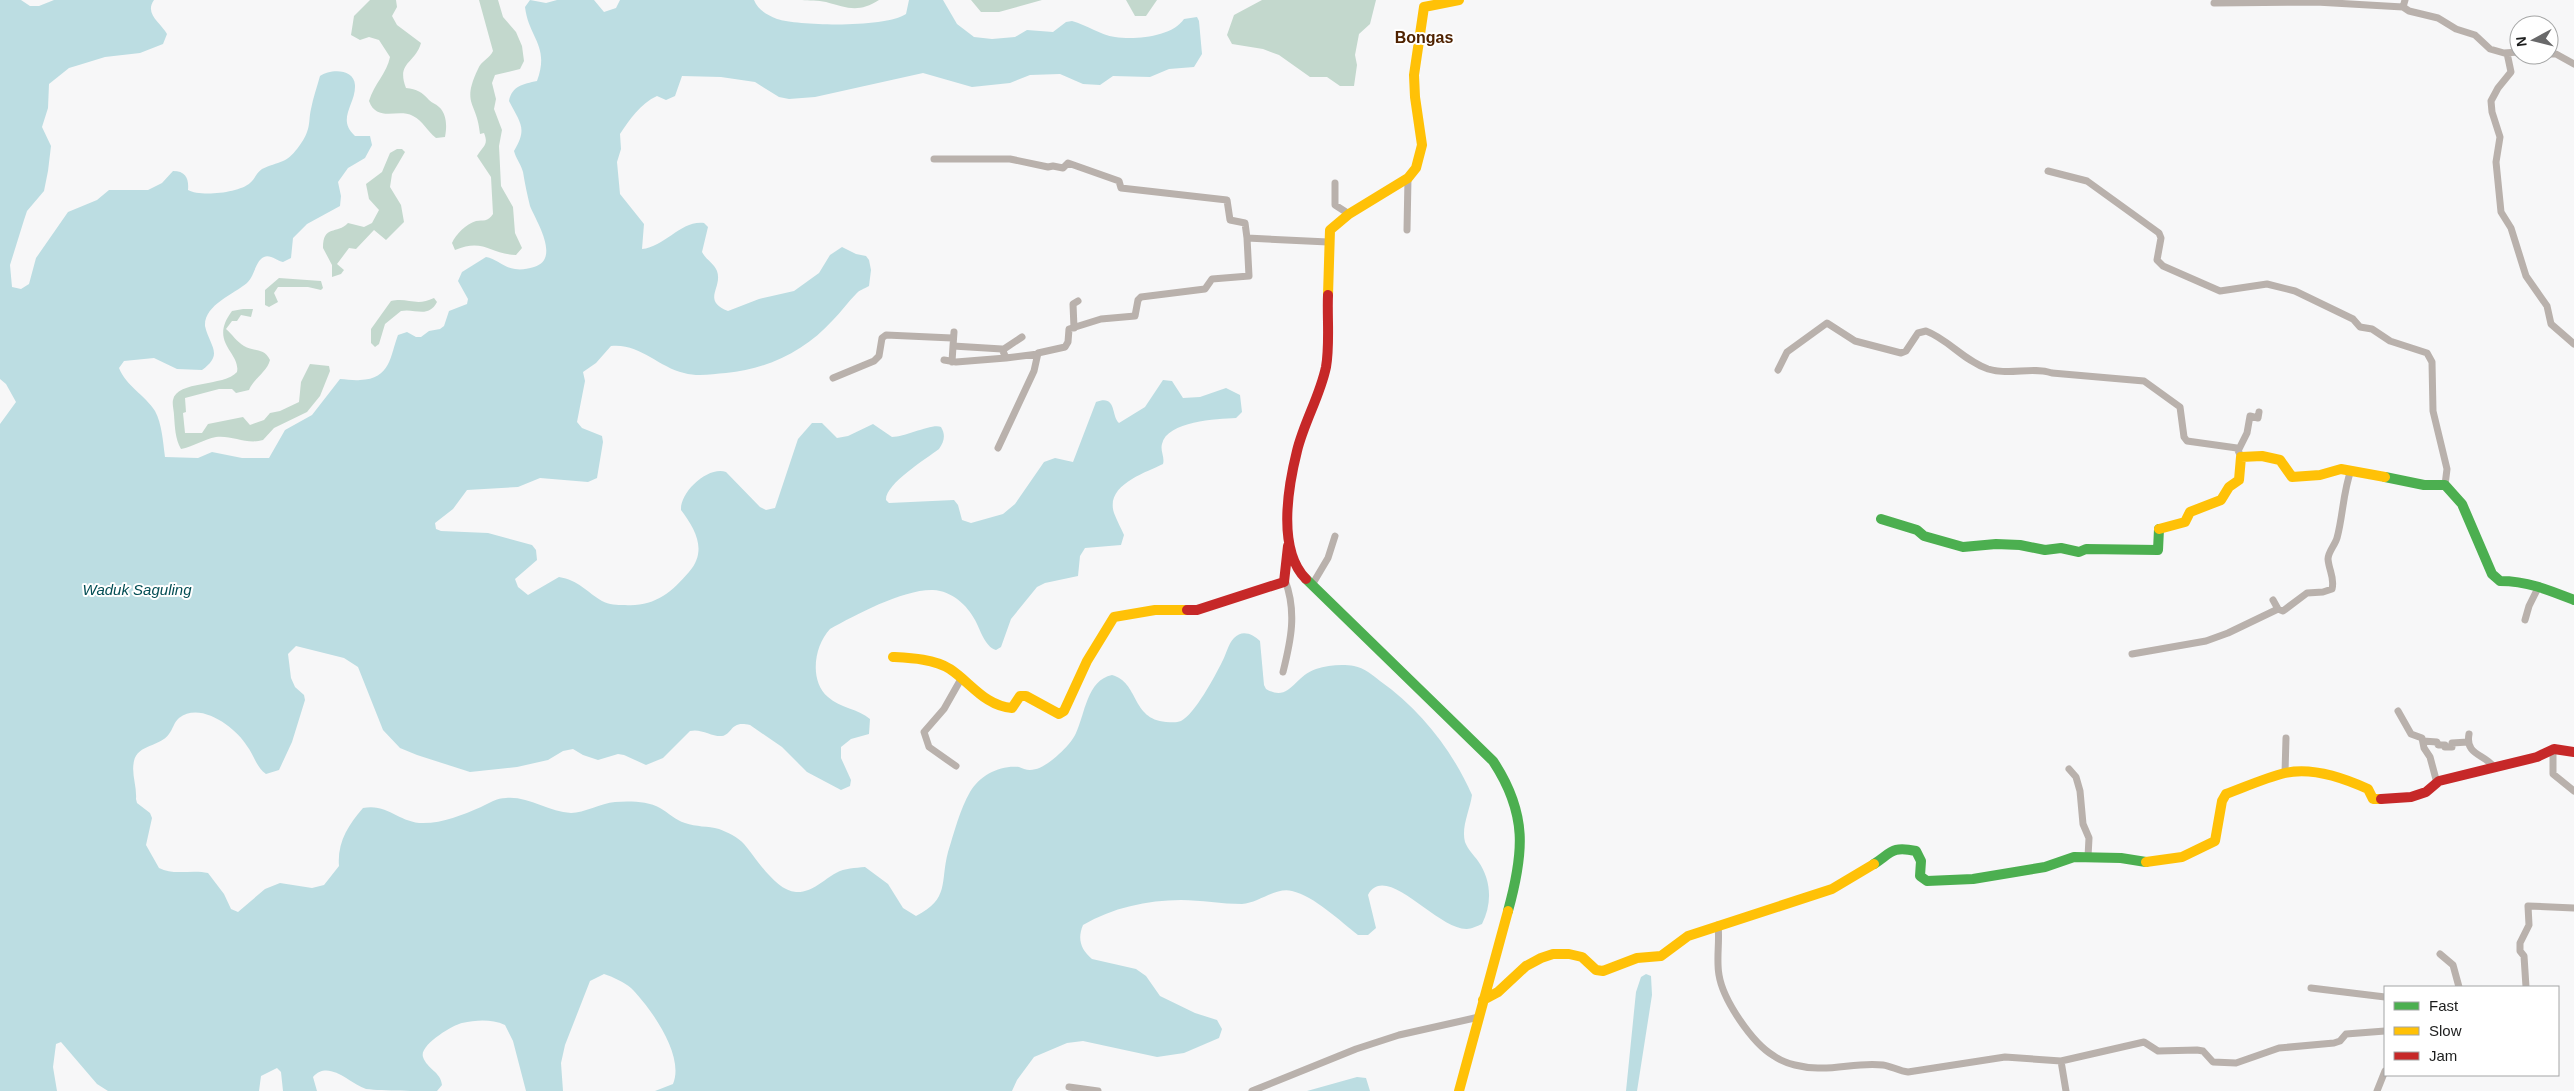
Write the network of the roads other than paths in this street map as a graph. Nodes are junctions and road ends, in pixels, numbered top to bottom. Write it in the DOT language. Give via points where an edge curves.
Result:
graph roads {
  1 [pos="1459,0"];
  2 [pos="2214,3"];
  3 [pos="1424,4"];
  4 [pos="2404,4"];
  5 [pos="2507,53"];
  6 [pos="2559,56"];
  7 [pos="2574,64"];
  8 [pos="934,159"];
  9 [pos="2048,171"];
  10 [pos="1408,178"];
  11 [pos="1335,182"];
  12 [pos="1349,214"];
  13 [pos="1407,230"];
  14 [pos="1247,238"];
  15 [pos="1328,242"];
  16 [pos="1078,301"];
  17 [pos="1074,328"];
  18 [pos="1022,337"];
  19 [pos="953,338"];
  20 [pos="2574,344"];
  21 [pos="1004,349"];
  22 [pos="1038,354"];
  23 [pos="1006,358"];
  24 [pos="1778,370"];
  25 [pos="833,378"];
  26 [pos="2260,412"];
  27 [pos="998,448"];
  28 [pos="2240,453"];
  29 [pos="2351,470"];
  30 [pos="2445,485"];
  31 [pos="1882,519"];
  32 [pos="1334,536"];
  33 [pos="1288,545"];
  34 [pos="1285,580"];
  35 [pos="1312,585"];
  36 [pos="2539,586"];
  37 [pos="2273,600"];
  38 [pos="2574,600"];
  39 [pos="2278,609"];
  40 [pos="2525,620"];
  41 [pos="2132,654"];
  42 [pos="893,657"];
  43 [pos="1283,672"];
  44 [pos="961,678"];
  45 [pos="2398,711"];
  46 [pos="2286,738"];
  47 [pos="2423,741"];
  48 [pos="2553,750"];
  49 [pos="2574,752"];
  50 [pos="956,766"];
  51 [pos="2493,766"];
  52 [pos="2070,769"];
  53 [pos="2286,773"];
  54 [pos="2437,783"];
  55 [pos="2574,791"];
  56 [pos="2088,857"];
  57 [pos="2574,908"];
  58 [pos="1718,926"];
  59 [pos="2440,954"];
  60 [pos="2459,986"];
  61 [pos="2526,986"];
  62 [pos="2312,988"];
  63 [pos="2384,997"];
  64 [pos="1483,1000"];
  65 [pos="1480,1017"];
  66 [pos="2384,1031"];
  67 [pos="2061,1061"];
  68 [pos="2384,1074"];
  69 [pos="1069,1087"];
  70 [pos="1098,1091"];
  71 [pos="1252,1091"];
  72 [pos="1459,1091"];
  73 [pos="2066,1091"];
  74 [pos="2377,1091"];
  1 -- 3 [label="street"];
  2 -- 4 [label="street"];
  3 -- 10 [label="street" via="1414,85 1422,148 1417,166"];
  4 -- 5 [label="street" via="2409,11 2438,18 2475,36 2490,48"];
  5 -- 20 [label="street" via="2511,72 2498,88 2491,107 2500,137 2496,162 2501,212 2512,228 2526,276 2547,306 2551,324"];
  6 -- 7 [label="street"];
  8 -- 14 [label="street" via="1010,159 1048,168 1063,168 1068,163 1119,181 1121,188 1227,200 1230,220 1245,223"];
  9 -- 30 [label="street" via="2087,181 2159,233 2158,260 2163,266 2220,291 2268,284 2295,291 2352,319 2360,327 2427,353 2431,358 2433,411 2447,469"];
  10 -- 12 [label="street"];
  10 -- 13 [label="street"];
  11 -- 12 [label="street" via="1335,205"];
  12 -- 15 [label="street" via="1332,227"];
  14 -- 15 [label="street"];
  14 -- 17 [label="street" via="1249,276 1212,279 1205,289 1140,297 1135,316 1101,319"];
  15 -- 33 [label="street" via="1327,364 1294,460 1288,503"];
  16 -- 17 [label="street" via="1073,304"];
  17 -- 22 [label="street" via="1068,330 1065,346"];
  18 -- 21 [label="street"];
  19 -- 21 [label="street"];
  19 -- 23 [label="street" via="948,361"];
  19 -- 25 [label="street" via="886,335 874,361"];
  21 -- 23 [label="street"];
  22 -- 23 [label="street"];
  22 -- 27 [label="street" via="1034,371"];
  24 -- 28 [label="street" via="1787,352 1827,323 1858,342 1901,353 1906,351 1915,335 1926,331 1976,364 2000,372 2021,373 2040,369 2052,373 2144,381 2180,408 2187,442"];
  26 -- 28 [label="street" via="2258,418 2250,416"];
  28 -- 29 [label="street" via="2280,460 2292,477"];
  28 -- 31 [label="street" via="2239,480 2229,487 2224,498 2190,512 2185,522 2158,528 2158,550 2086,549 2076,552 2020,545 1963,547"];
  29 -- 30 [label="street" via="2424,485"];
  29 -- 39 [label="street" via="2337,538 2328,558 2333,577 2332,589 2308,592 2283,611"];
  30 -- 36 [label="street" via="2462,504 2492,574 2500,581 2518,580"];
  32 -- 35 [label="street" via="1328,558"];
  33 -- 34 [label="street"];
  33 -- 35 [label="street" via="1301,574"];
  34 -- 43 [label="street" via="1293,618"];
  34 -- 44 [label="street" via="1197,610 1155,610 1114,617 1087,661 1064,711 1059,714 1026,696 1017,699 1012,708 1004,707"];
  35 -- 64 [label="street" via="1493,761 1508,784 1517,808 1519,870"];
  36 -- 38 [label="street"];
  36 -- 40 [label="street"];
  37 -- 39 [label="street"];
  39 -- 41 [label="street" via="2206,640"];
  42 -- 44 [label="street" via="908,657 945,667"];
  44 -- 50 [label="street" via="944,709 924,732 929,747"];
  45 -- 47 [label="street" via="2411,734 2420,736"];
  46 -- 53 [label="street"];
  47 -- 51 [label="street" via="2452,747 2452,743 2469,738 2476,755"];
  47 -- 54 [label="street"];
  48 -- 49 [label="street"];
  48 -- 51 [label="street"];
  48 -- 55 [label="street" via="2553,774"];
  51 -- 54 [label="street"];
  52 -- 56 [label="street" via="2080,792 2082,824 2089,838"];
  53 -- 54 [label="street" via="2358,783 2368,789 2373,799 2380,800 2411,797 2426,792"];
  53 -- 56 [label="street" via="2226,794 2222,801 2217,839 2182,857 2142,863 2121,858"];
  56 -- 58 [label="street" via="1983,878 1927,881 1920,876 1921,862 1916,851 1891,850 1848,881 1816,896"];
  57 -- 61 [label="street" via="2528,906 2528,925 2520,943"];
  58 -- 64 [label="street" via="1688,936 1661,956 1637,958 1603,971 1596,970 1582,957 1553,954 1526,966 1498,992"];
  58 -- 67 [label="street" via="1722,987 1743,1025 1774,1057 1814,1068 1884,1065 1908,1072 2006,1058"];
  59 -- 60 [label="street" via="2453,965"];
  62 -- 63 [label="street"];
  64 -- 65 [label="street"];
  65 -- 71 [label="street" via="1399,1035"];
  65 -- 72 [label="street"];
  66 -- 67 [label="street" via="2346,1034 2334,1043 2279,1048 2236,1063 2213,1062 2203,1051 2197,1050 2158,1051 2144,1042"];
  67 -- 73 [label="street"];
  68 -- 74 [label="street"];
  69 -- 70 [label="street"];
}
